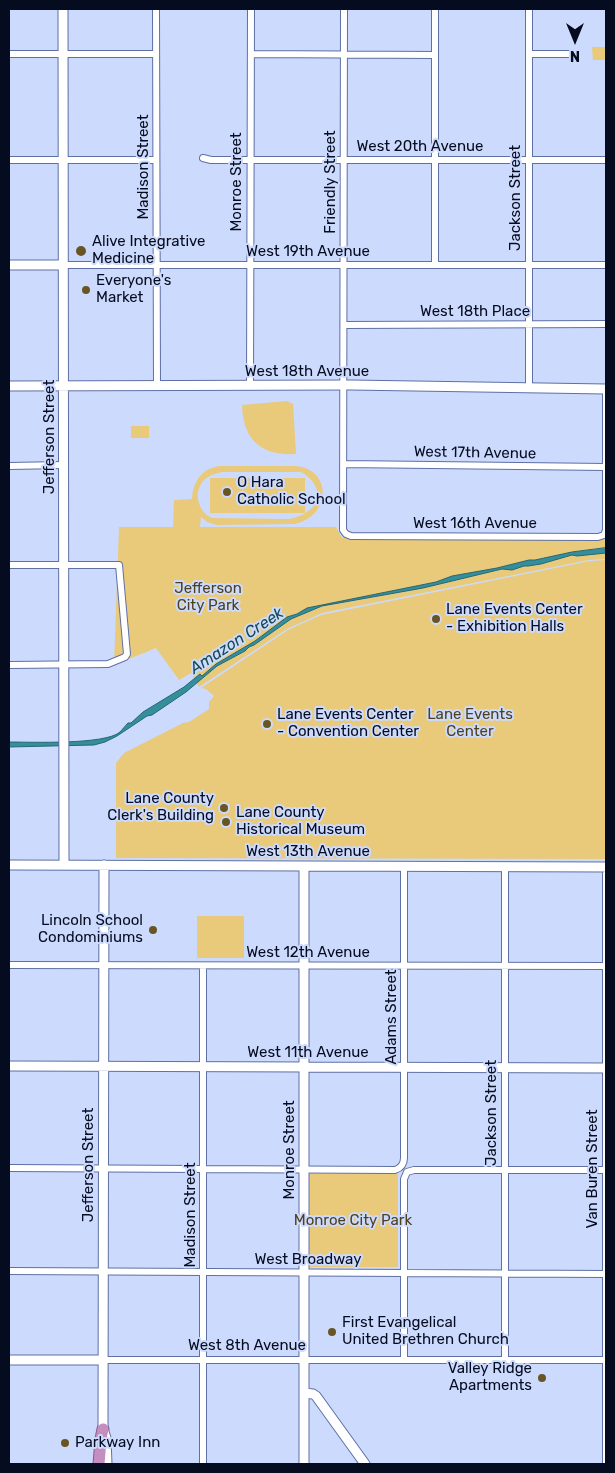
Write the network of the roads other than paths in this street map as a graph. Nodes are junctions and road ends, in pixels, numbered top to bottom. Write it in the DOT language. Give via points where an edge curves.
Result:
graph roads {
  1 [pos="63,9"];
  2 [pos="156,9"];
  3 [pos="251,9"];
  4 [pos="344,9"];
  5 [pos="435,9"];
  6 [pos="529,9"];
  7 [pos="9,54"];
  8 [pos="63,54"];
  9 [pos="156,54"];
  10 [pos="251,54"];
  11 [pos="529,54"];
  12 [pos="575,54"];
  13 [pos="344,55"];
  14 [pos="435,55"];
  15 [pos="203,158"];
  16 [pos="344,159"];
  17 [pos="9,160"];
  18 [pos="63,160"];
  19 [pos="156,160"];
  20 [pos="251,160"];
  21 [pos="435,160"];
  22 [pos="529,160"];
  23 [pos="606,160"];
  24 [pos="9,265"];
  25 [pos="63,265"];
  26 [pos="435,265"];
  27 [pos="529,265"];
  28 [pos="606,265"];
  29 [pos="156,266"];
  30 [pos="250,266"];
  31 [pos="344,266"];
  32 [pos="344,324"];
  33 [pos="529,324"];
  34 [pos="606,324"];
  35 [pos="344,385"];
  36 [pos="9,386"];
  37 [pos="63,386"];
  38 [pos="156,386"];
  39 [pos="250,386"];
  40 [pos="529,387"];
  41 [pos="606,388"];
  42 [pos="344,464"];
  43 [pos="9,466"];
  44 [pos="64,466"];
  45 [pos="606,467"];
  46 [pos="346,534"];
  47 [pos="9,565"];
  48 [pos="64,565"];
  49 [pos="64,664"];
  50 [pos="9,665"];
  51 [pos="9,865"];
  52 [pos="64,865"];
  53 [pos="104,865"];
  54 [pos="304,866"];
  55 [pos="404,866"];
  56 [pos="505,867"];
  57 [pos="606,867"];
  58 [pos="606,874"];
  59 [pos="9,965"];
  60 [pos="104,966"];
  61 [pos="203,966"];
  62 [pos="304,966"];
  63 [pos="404,966"];
  64 [pos="505,966"];
  65 [pos="606,966"];
  66 [pos="9,1066"];
  67 [pos="103,1067"];
  68 [pos="204,1067"];
  69 [pos="304,1067"];
  70 [pos="405,1067"];
  71 [pos="505,1068"];
  72 [pos="606,1068"];
  73 [pos="9,1168"];
  74 [pos="103,1168"];
  75 [pos="203,1169"];
  76 [pos="304,1169"];
  77 [pos="504,1169"];
  78 [pos="606,1170"];
  79 [pos="9,1271"];
  80 [pos="103,1271"];
  81 [pos="203,1272"];
  82 [pos="303,1272"];
  83 [pos="404,1273"];
  84 [pos="505,1273"];
  85 [pos="606,1274"];
  86 [pos="404,1359"];
  87 [pos="505,1359"];
  88 [pos="9,1360"];
  89 [pos="103,1360"];
  90 [pos="202,1360"];
  91 [pos="304,1360"];
  92 [pos="606,1360"];
  93 [pos="304,1393"];
  94 [pos="103,1429"];
  95 [pos="99,1464"];
  96 [pos="107,1464"];
  97 [pos="203,1464"];
  98 [pos="304,1464"];
  99 [pos="365,1464"];
  100 [pos="606,1464"];
  1 -- 8 [label="main road, Jefferson Street"];
  2 -- 9 [label="street, Madison Street"];
  3 -- 10 [label="street, Monroe Street"];
  4 -- 13 [label="street, Friendly Street"];
  5 -- 14 [label="street"];
  6 -- 11 [label="street, Jackson Street"];
  7 -- 8 [label="street"];
  8 -- 9 [label="street"];
  8 -- 18 [label="main road, Jefferson Street"];
  9 -- 19 [label="street, Madison Street"];
  10 -- 13 [label="street"];
  10 -- 20 [label="street, Monroe Street"];
  11 -- 12 [label="street"];
  11 -- 22 [label="street, Jackson Street"];
  13 -- 14 [label="street"];
  13 -- 16 [label="street, Friendly Street"];
  14 -- 21 [label="street"];
  15 -- 20 [label="street, West 20th Avenue"];
  16 -- 20 [label="street, West 20th Avenue"];
  16 -- 21 [label="street, West 20th Avenue"];
  16 -- 31 [label="street, Friendly Street"];
  17 -- 18 [label="street"];
  18 -- 19 [label="street"];
  18 -- 25 [label="main road, Jefferson Street"];
  19 -- 29 [label="street, Madison Street"];
  20 -- 30 [label="street, Monroe Street"];
  21 -- 22 [label="street, West 20th Avenue"];
  21 -- 26 [label="street"];
  22 -- 23 [label="street, West 20th Avenue"];
  22 -- 27 [label="street, Jackson Street"];
  24 -- 25 [label="main road, West 19th Avenue"];
  25 -- 29 [label="street, West 19th Avenue"];
  25 -- 37 [label="main road, Jefferson Street"];
  26 -- 27 [label="street, West 19th Avenue"];
  26 -- 31 [label="street, West 19th Avenue"];
  27 -- 28 [label="street, West 19th Avenue"];
  27 -- 33 [label="street, Jackson Street"];
  29 -- 30 [label="street, West 19th Avenue"];
  29 -- 38 [label="street, Madison Street"];
  30 -- 31 [label="street, West 19th Avenue"];
  30 -- 39 [label="street, Monroe Street"];
  31 -- 32 [label="street, Friendly Street"];
  32 -- 33 [label="street, West 18th Place"];
  32 -- 35 [label="street, Friendly Street"];
  33 -- 34 [label="street, West 18th Place"];
  33 -- 40 [label="street, Jackson Street"];
  35 -- 39 [label="main road, West 18th Avenue"];
  35 -- 40 [label="main road, West 18th Avenue"];
  35 -- 42 [label="street, Friendly Street"];
  36 -- 37 [label="main road, West 18th Avenue"];
  37 -- 38 [label="main road, West 18th Avenue"];
  37 -- 44 [label="main road, Jefferson Street"];
  38 -- 39 [label="main road, West 18th Avenue"];
  40 -- 41 [label="main road, West 18th Avenue"];
  41 -- 45 [label="street"];
  42 -- 45 [label="street, West 17th Avenue"];
  42 -- 46 [label="street, Friendly Street"];
  43 -- 44 [label="street"];
  44 -- 48 [label="main road, Jefferson Street"];
  45 -- 46 [label="street, West 16th Avenue" via="606,530 598,537"];
  47 -- 48 [label="street"];
  48 -- 49 [label="main road, Jefferson Street"];
  48 -- 49 [label="street" via="119,565 127,655 108,664"];
  49 -- 50 [label="street"];
  49 -- 52 [label="main road, Jefferson Street"];
  51 -- 52 [label="main road, West 13th Avenue"];
  52 -- 53 [label="main road, West 13th Avenue"];
  53 -- 54 [label="main road, West 13th Avenue"];
  53 -- 60 [label="main road, Jefferson Street"];
  54 -- 55 [label="main road, West 13th Avenue"];
  54 -- 62 [label="main road, Monroe Street"];
  55 -- 56 [label="main road, West 13th Avenue"];
  55 -- 63 [label="street, Adams Street"];
  56 -- 57 [label="main road, West 13th Avenue"];
  56 -- 64 [label="street, Jackson Street"];
  58 -- 65 [label="street, Van Buren Street"];
  59 -- 60 [label="street, West 12th Avenue"];
  60 -- 61 [label="street, West 12th Avenue"];
  60 -- 67 [label="main road, Jefferson Street"];
  61 -- 62 [label="street, West 12th Avenue"];
  61 -- 68 [label="street, Madison Street"];
  62 -- 63 [label="street, West 12th Avenue"];
  62 -- 69 [label="main road, Monroe Street"];
  63 -- 64 [label="street, West 12th Avenue"];
  63 -- 70 [label="street, Adams Street"];
  64 -- 65 [label="street, West 12th Avenue"];
  64 -- 71 [label="street, Jackson Street"];
  65 -- 72 [label="street, Van Buren Street"];
  66 -- 67 [label="main road, West 11th Avenue"];
  67 -- 68 [label="main road, West 11th Avenue"];
  67 -- 74 [label="main road, Jefferson Street"];
  68 -- 69 [label="main road, West 11th Avenue"];
  68 -- 75 [label="street, Madison Street"];
  69 -- 70 [label="main road, West 11th Avenue"];
  69 -- 76 [label="main road, Monroe Street"];
  70 -- 71 [label="main road, West 11th Avenue"];
  70 -- 76 [label="street, Adams Street" via="402,1166 395,1170"];
  71 -- 72 [label="main road, West 11th Avenue"];
  71 -- 77 [label="street, Jackson Street"];
  72 -- 78 [label="street, Van Buren Street"];
  73 -- 74 [label="street"];
  74 -- 75 [label="street"];
  74 -- 80 [label="main road, Jefferson Street"];
  75 -- 76 [label="street"];
  75 -- 81 [label="street, Madison Street"];
  76 -- 82 [label="main road, Monroe Street"];
  77 -- 78 [label="street"];
  77 -- 83 [label="street" via="407,1172 404,1178"];
  77 -- 84 [label="street, Jackson Street"];
  78 -- 85 [label="street, Van Buren Street"];
  79 -- 80 [label="street, West Broadway"];
  80 -- 81 [label="street, West Broadway"];
  80 -- 89 [label="main road, Jefferson Street"];
  81 -- 82 [label="street, West Broadway"];
  81 -- 90 [label="street, Madison Street"];
  82 -- 83 [label="street, West Broadway"];
  82 -- 91 [label="main road, Monroe Street"];
  83 -- 84 [label="street, West Broadway"];
  83 -- 86 [label="street"];
  84 -- 85 [label="street, West Broadway"];
  84 -- 87 [label="street, Jackson Street"];
  85 -- 92 [label="street, Van Buren Street"];
  86 -- 87 [label="street, West 8th Avenue"];
  86 -- 91 [label="street, West 8th Avenue"];
  87 -- 92 [label="street, West 8th Avenue"];
  88 -- 89 [label="main road, West 8th Avenue"];
  89 -- 90 [label="street, West 8th Avenue"];
  89 -- 94 [label="main road, Jefferson Street"];
  90 -- 91 [label="street, West 8th Avenue"];
  90 -- 97 [label="street, Madison Street"];
  91 -- 93 [label="main road, Monroe Street"];
  92 -- 100 [label="street, Van Buren Street"];
  93 -- 98 [label="main road, Monroe Street"];
  93 -- 99 [label="main road" via="316,1396"];
  94 -- 95 [label="highway"];
  94 -- 96 [label="main road, Jefferson Street"];
}
